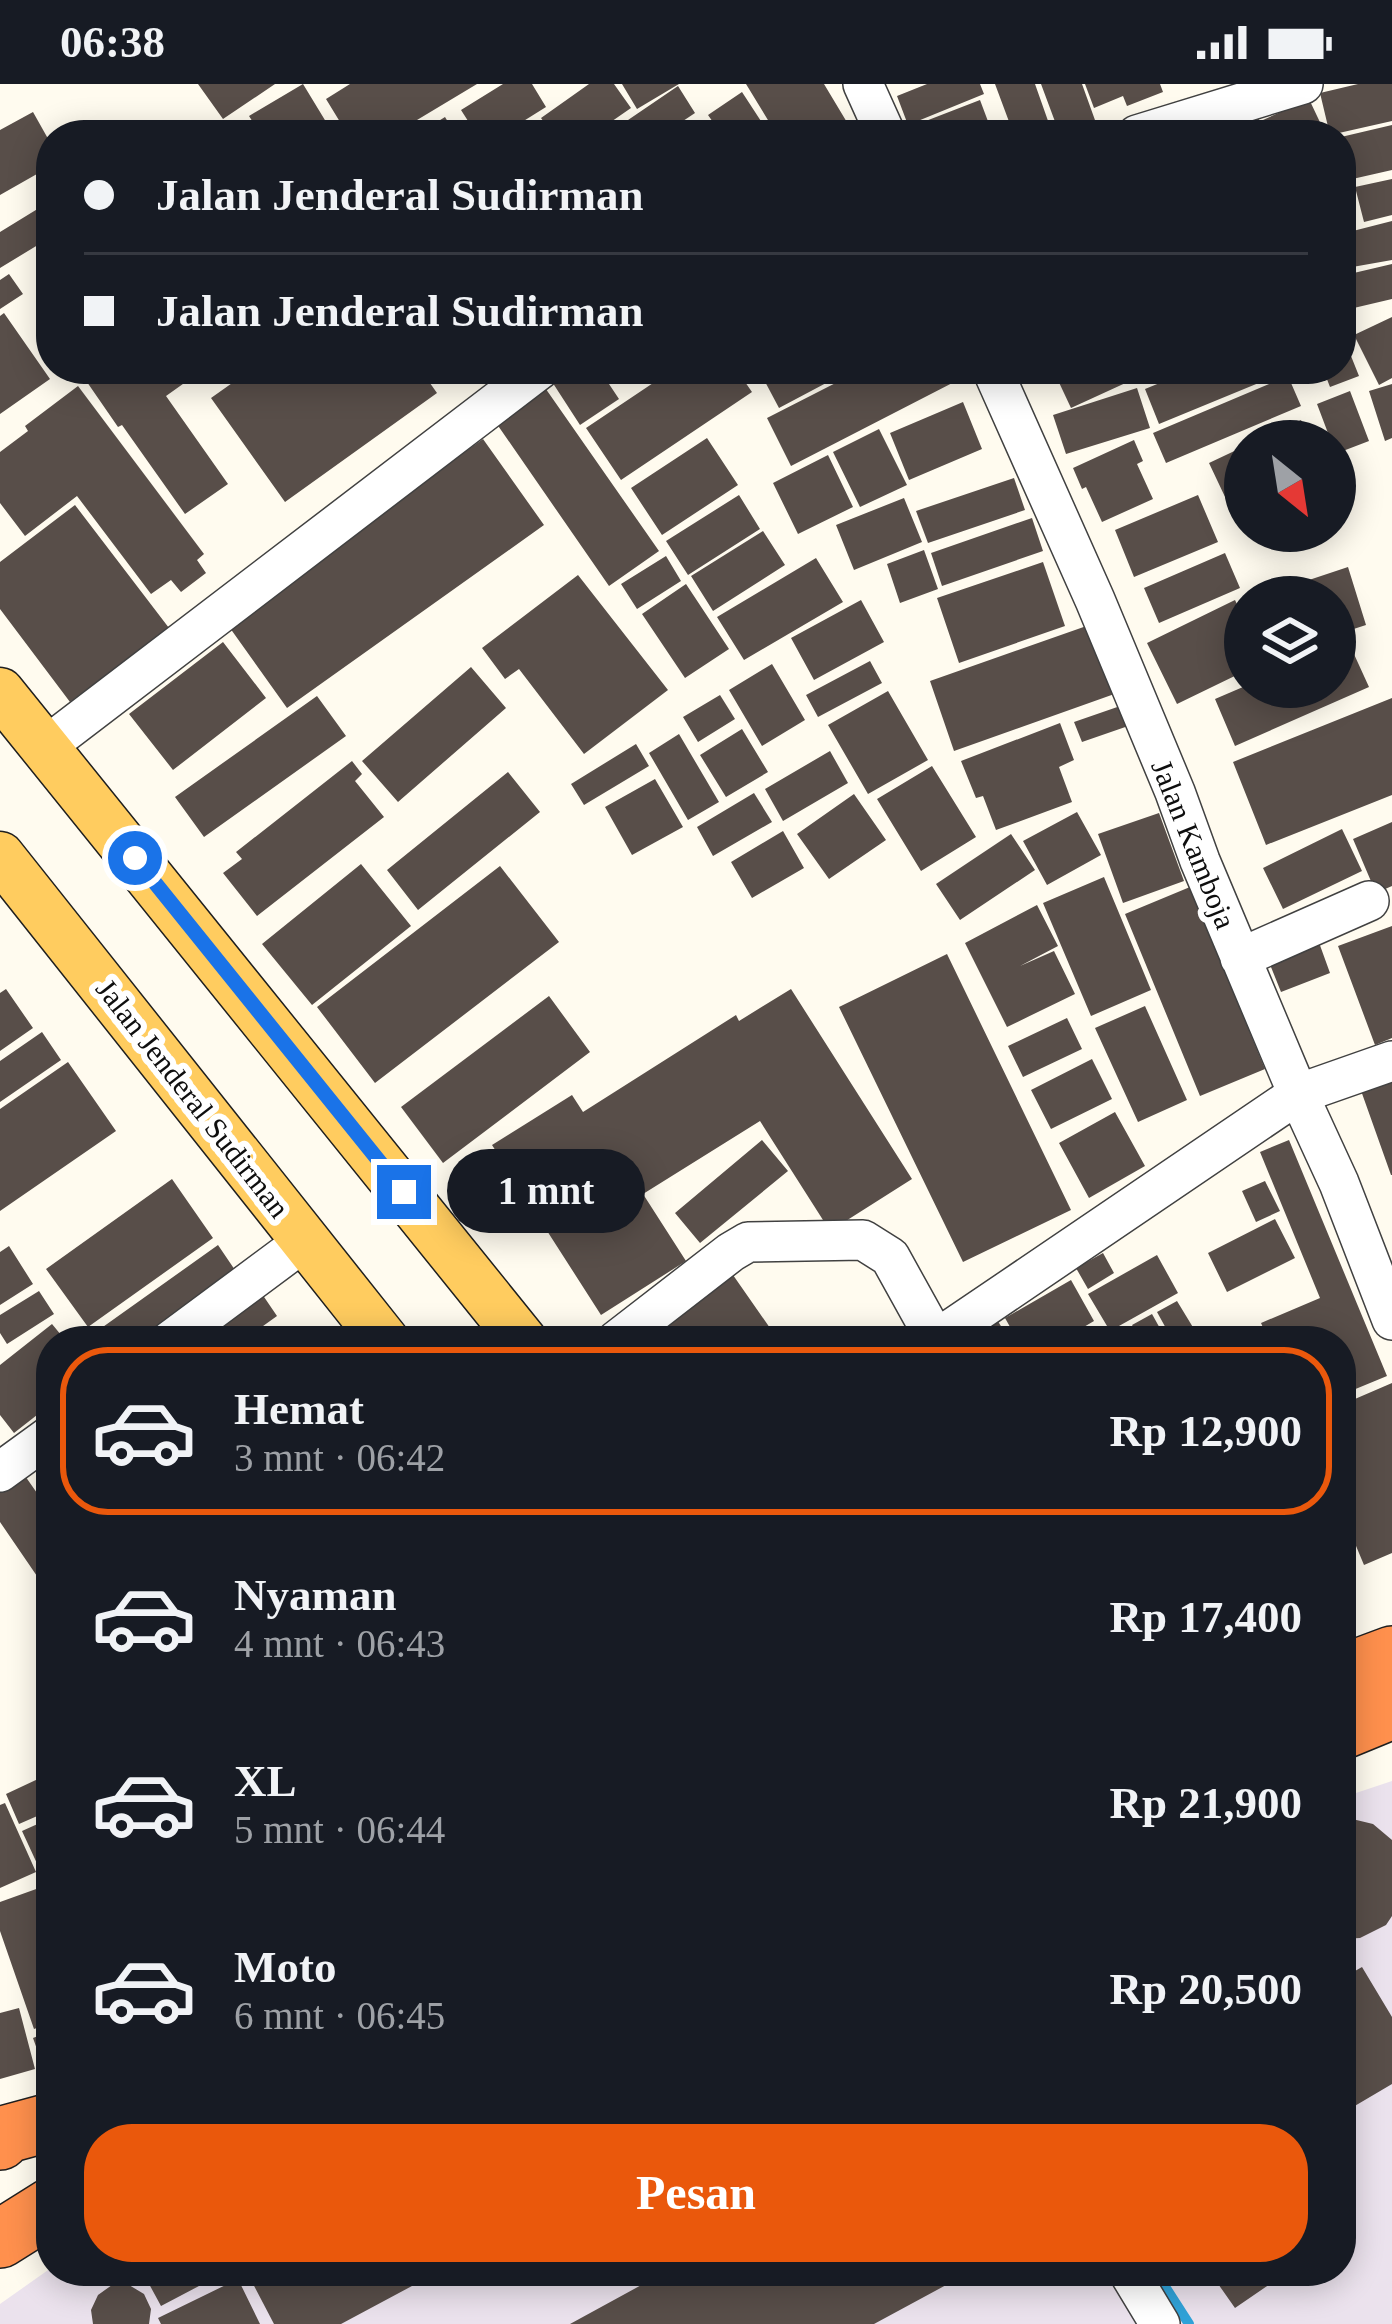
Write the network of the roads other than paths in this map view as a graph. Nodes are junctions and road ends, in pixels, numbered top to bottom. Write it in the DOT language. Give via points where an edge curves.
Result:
graph roads {
  1 [pos="863,84"];
  2 [pos="1303,84"];
  3 [pos="874,120"];
  4 [pos="1186,120"];
  5 [pos="520,384"];
  6 [pos="999,384"];
  7 [pos="0,692"];
  8 [pos="45,747"];
  9 [pos="0,856"];
  10 [pos="1369,902"];
  11 [pos="1240,958"];
  12 [pos="1392,1061"];
  13 [pos="1298,1094"];
  14 [pos="305,1240"];
  15 [pos="1392,1321"];
  16 [pos="190,1326"];
  17 [pos="373,1326"];
  18 [pos="511,1326"];
  19 [pos="635,1326"];
  20 [pos="927,1326"];
  21 [pos="956,1326"];
  22 [pos="36,1446"];
  23 [pos="0,1472"];
  24 [pos="1392,1655"];
  25 [pos="1356,1668"];
  26 [pos="1392,1710"];
  27 [pos="1356,1724"];
  28 [pos="36,2216"];
  29 [pos="0,2239"];
  30 [pos="1137,2286"];
  31 [pos="1160,2324"];
  1 -- 3 [label="street"];
  2 -- 4 [label="street"];
  5 -- 8 [label="street"];
  6 -- 11 [label="street, Jalan Kamboja"];
  7 -- 8 [label="main road"];
  8 -- 18 [label="main road"];
  9 -- 14 [label="main road, Jalan Jenderal Sudirman"];
  10 -- 11 [label="street"];
  11 -- 13 [label="street, Jalan Kamboja"];
  12 -- 13 [label="street"];
  13 -- 15 [label="street, Jalan Kamboja"];
  13 -- 21 [label="street"];
  14 -- 16 [label="street"];
  14 -- 17 [label="main road, Jalan Jenderal Sudirman"];
  19 -- 20 [label="street" via="748,1242 863,1240 890,1257"];
  22 -- 23 [label="street"];
  24 -- 25 [label="highway"];
  26 -- 27 [label="highway"];
  28 -- 29 [label="highway"];
  30 -- 31 [label="street"];
}
